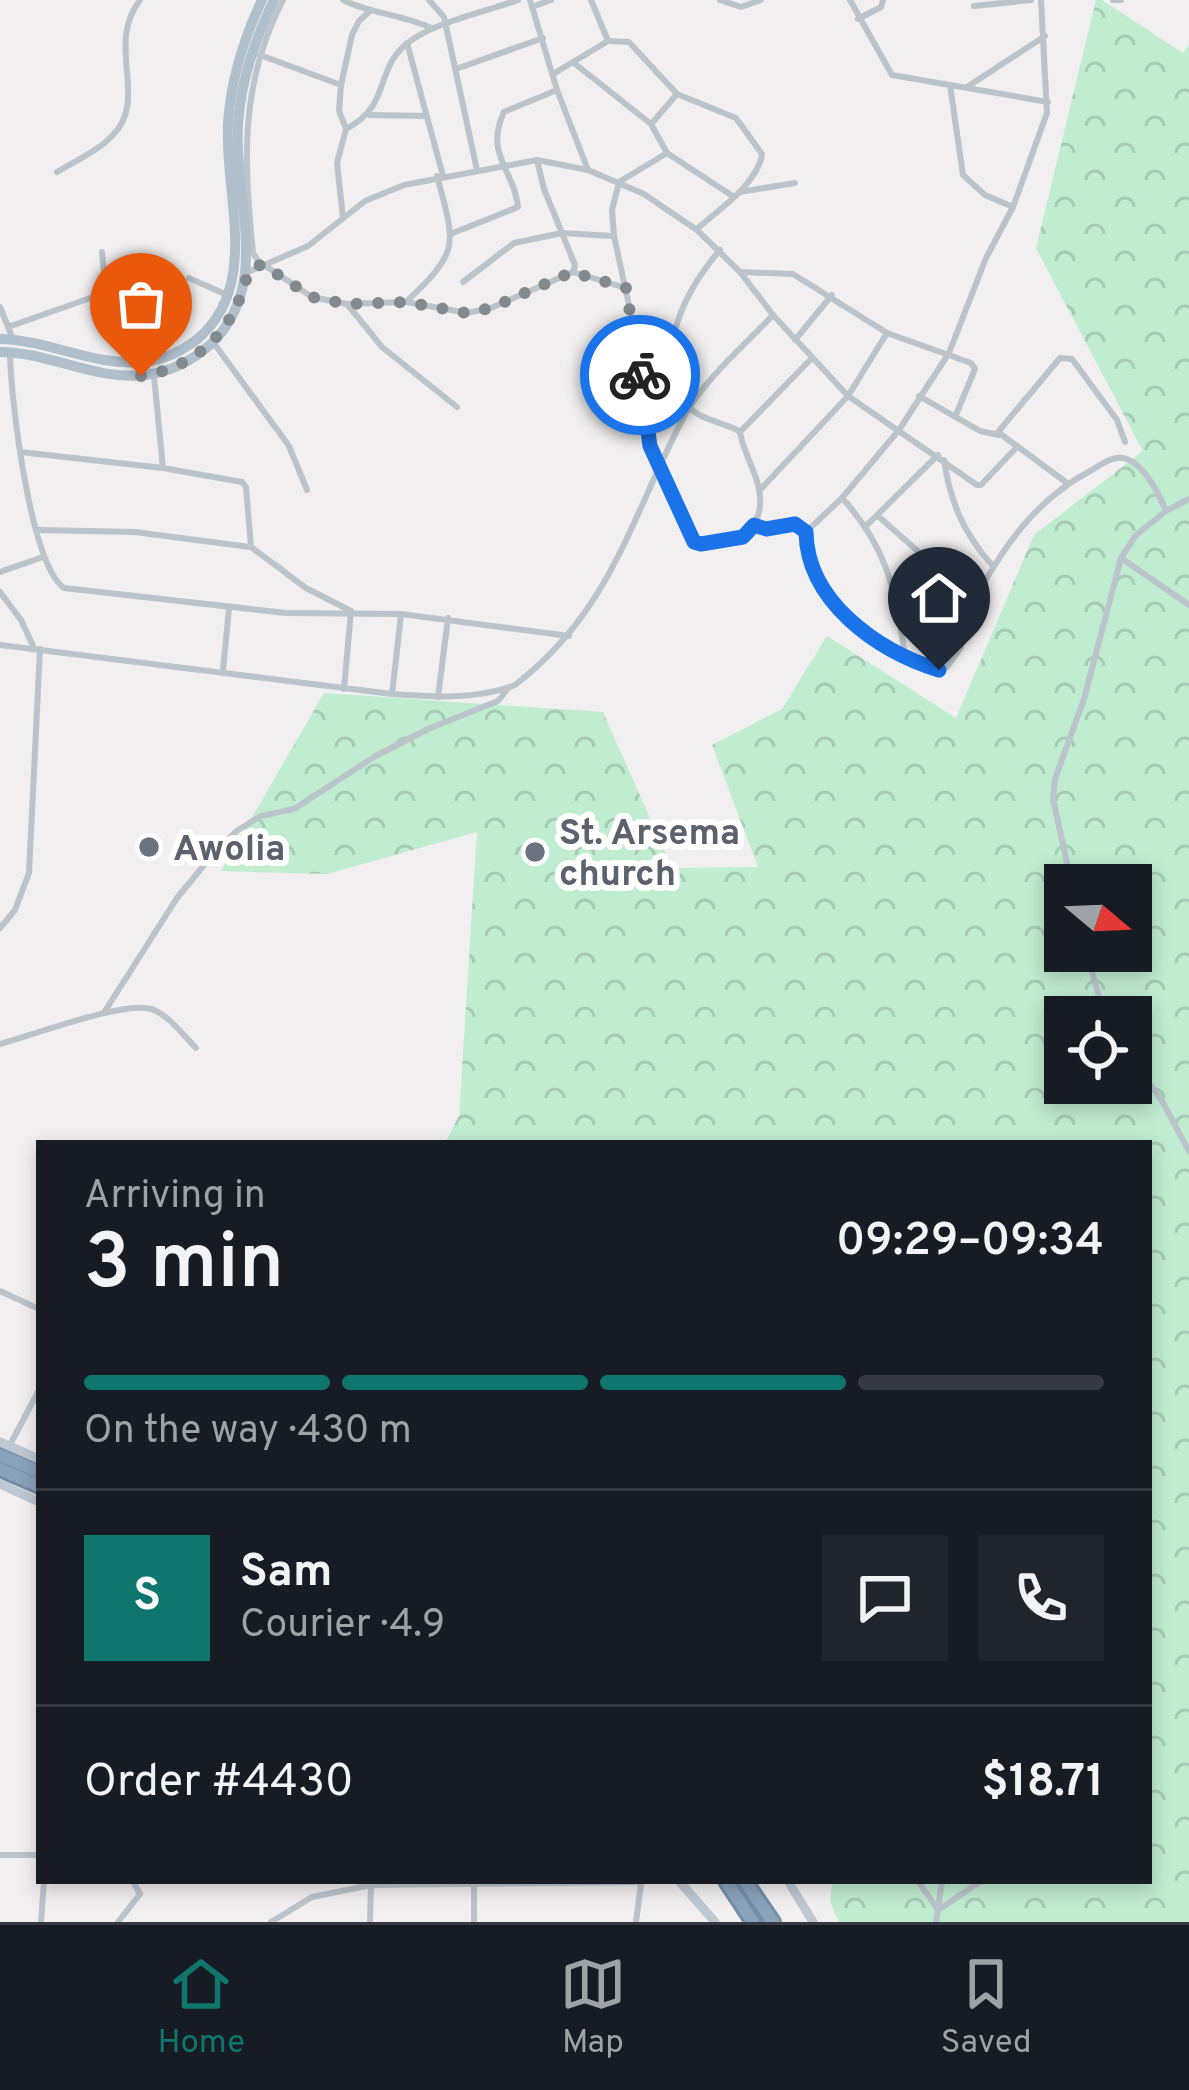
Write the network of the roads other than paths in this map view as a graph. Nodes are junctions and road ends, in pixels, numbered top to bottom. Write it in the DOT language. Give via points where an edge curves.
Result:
graph roads {
  1 [pos="140,0"];
  2 [pos="272,0"];
  3 [pos="343,0"];
  4 [pos="429,0"];
  5 [pos="518,0"];
  6 [pos="551,0"];
  7 [pos="592,0"];
  8 [pos="720,0"];
  9 [pos="761,0"];
  10 [pos="850,0"];
  11 [pos="883,0"];
  12 [pos="1031,0"];
  13 [pos="1041,0"];
  14 [pos="531,4"];
  15 [pos="974,6"];
  16 [pos="370,11"];
  17 [pos="858,19"];
  18 [pos="446,25"];
  19 [pos="430,28"];
  20 [pos="1045,36"];
  21 [pos="543,38"];
  22 [pos="608,41"];
  23 [pos="406,43"];
  24 [pos="259,55"];
  25 [pos="574,64"];
  26 [pos="454,69"];
  27 [pos="554,74"];
  28 [pos="340,85"];
  29 [pos="950,85"];
  30 [pos="967,87"];
  31 [pos="557,90"];
  32 [pos="677,94"];
  33 [pos="1048,102"];
  34 [pos="369,115"];
  35 [pos="426,116"];
  36 [pos="651,124"];
  37 [pos="346,129"];
  38 [pos="667,152"];
  39 [pos="538,160"];
  40 [pos="502,166"];
  41 [pos="477,170"];
  42 [pos="588,170"];
  43 [pos="57,172"];
  44 [pos="440,176"];
  45 [pos="619,182"];
  46 [pos="795,183"];
  47 [pos="735,194"];
  48 [pos="1013,206"];
  49 [pos="343,220"];
  50 [pos="697,230"];
  51 [pos="452,233"];
  52 [pos="562,233"];
  53 [pos="614,236"];
  54 [pos="720,250"];
  55 [pos="102,252"];
  56 [pos="253,254"];
  57 [pos="262,264"];
  58 [pos="248,270"];
  59 [pos="572,272"];
  60 [pos="740,272"];
  61 [pos="189,278"];
  62 [pos="463,282"];
  63 [pos="626,288"];
  64 [pos="832,296"];
  65 [pos="231,301"];
  66 [pos="406,302"];
  67 [pos="347,304"];
  68 [pos="0,307"];
  69 [pos="773,315"];
  70 [pos="887,333"];
  71 [pos="795,340"];
  72 [pos="6,342"];
  73 [pos="213,342"];
  74 [pos="949,353"];
  75 [pos="812,358"];
  76 [pos="154,374"];
  77 [pos="848,396"];
  78 [pos="919,396"];
  79 [pos="457,407"];
  80 [pos="689,407"];
  81 [pos="955,417"];
  82 [pos="899,430"];
  83 [pos="740,432"];
  84 [pos="999,435"];
  85 [pos="1125,442"];
  86 [pos="1017,447"];
  87 [pos="19,452"];
  88 [pos="941,457"];
  89 [pos="661,465"];
  90 [pos="163,468"];
  91 [pos="1067,483"];
  92 [pos="307,490"];
  93 [pos="760,491"];
  94 [pos="842,498"];
  95 [pos="1189,499"];
  96 [pos="1166,511"];
  97 [pos="878,516"];
  98 [pos="754,525"];
  99 [pos="867,526"];
  100 [pos="38,530"];
  101 [pos="806,532"];
  102 [pos="251,547"];
  103 [pos="43,557"];
  104 [pos="1121,558"];
  105 [pos="993,566"];
  106 [pos="0,572"];
  107 [pos="0,592"];
  108 [pos="1189,605"];
  109 [pos="229,608"];
  110 [pos="969,609"];
  111 [pos="351,611"];
  112 [pos="401,614"];
  113 [pos="448,618"];
  114 [pos="569,636"];
  115 [pos="0,645"];
  116 [pos="37,648"];
  117 [pos="905,656"];
  118 [pos="223,670"];
  119 [pos="508,688"];
  120 [pos="344,689"];
  121 [pos="392,694"];
  122 [pos="438,697"];
  123 [pos="1067,864"];
  124 [pos="0,928"];
  125 [pos="105,1011"];
  126 [pos="0,1044"];
  127 [pos="196,1048"];
  128 [pos="1152,1087"];
  129 [pos="1189,1151"];
  130 [pos="0,1291"];
  131 [pos="36,1308"];
  132 [pos="36,1395"];
  133 [pos="3,1448"];
  134 [pos="36,1459"];
  135 [pos="0,1468"];
  136 [pos="36,1470"];
  137 [pos="0,1484"];
  138 [pos="36,1485"];
  139 [pos="36,1501"];
  140 [pos="0,1856"];
  141 [pos="36,1856"];
  142 [pos="44,1884"];
  143 [pos="135,1884"];
  144 [pos="422,1884"];
  145 [pos="474,1884"];
  146 [pos="638,1884"];
  147 [pos="682,1884"];
  148 [pos="728,1884"];
  149 [pos="747,1884"];
  150 [pos="790,1884"];
  151 [pos="920,1884"];
  152 [pos="942,1884"];
  153 [pos="977,1884"];
  154 [pos="370,1885"];
  155 [pos="938,1910"];
  156 [pos="41,1922"];
  157 [pos="118,1922"];
  158 [pos="271,1922"];
  159 [pos="370,1922"];
  160 [pos="474,1922"];
  161 [pos="636,1922"];
  162 [pos="715,1922"];
  163 [pos="753,1922"];
  164 [pos="773,1922"];
  165 [pos="813,1922"];
  166 [pos="936,1922"];
  1 -- 43 [label="street" via="124,34 126,116 103,144"];
  2 -- 24 [label="street"];
  2 -- 58 [label="main road" via="238,119"];
  2 -- 65 [label="main road" via="242,47 231,91"];
  3 -- 16 [label="street"];
  4 -- 18 [label="street"];
  5 -- 18 [label="street"];
  6 -- 14 [label="street"];
  7 -- 22 [label="street"];
  8 -- 9 [label="street" via="742,7"];
  10 -- 17 [label="street"];
  11 -- 17 [label="street"];
  12 -- 15 [label="street"];
  13 -- 20 [label="street"];
  14 -- 21 [label="street"];
  16 -- 19 [label="street"];
  16 -- 28 [label="street" via="352,35"];
  17 -- 29 [label="street" via="889,73"];
  18 -- 19 [label="street"];
  18 -- 26 [label="street"];
  19 -- 23 [label="street"];
  20 -- 30 [label="street"];
  20 -- 33 [label="street"];
  21 -- 26 [label="street"];
  21 -- 27 [label="street"];
  22 -- 25 [label="street"];
  22 -- 32 [label="street" via="632,44"];
  23 -- 34 [label="street"];
  23 -- 35 [label="street"];
  24 -- 28 [label="street"];
  24 -- 56 [label="street" via="245,130"];
  25 -- 27 [label="street"];
  25 -- 36 [label="street"];
  26 -- 41 [label="street"];
  27 -- 31 [label="street"];
  28 -- 37 [label="street"];
  29 -- 30 [label="street"];
  29 -- 48 [label="street" via="962,175"];
  30 -- 33 [label="street"];
  31 -- 40 [label="street" via="504,112 496,145"];
  31 -- 42 [label="street"];
  32 -- 36 [label="street"];
  32 -- 47 [label="street" via="736,118 762,154"];
  33 -- 48 [label="street"];
  34 -- 35 [label="street"];
  34 -- 37 [label="street"];
  35 -- 44 [label="street"];
  36 -- 38 [label="street"];
  37 -- 49 [label="street" via="338,163"];
  38 -- 45 [label="street"];
  38 -- 47 [label="street"];
  39 -- 40 [label="street"];
  39 -- 42 [label="street"];
  39 -- 52 [label="street"];
  40 -- 41 [label="street"];
  40 -- 51 [label="street" via="518,207"];
  41 -- 44 [label="street"];
  42 -- 45 [label="street"];
  44 -- 49 [label="street" via="374,196"];
  44 -- 51 [label="street"];
  45 -- 50 [label="street"];
  45 -- 53 [label="street"];
  46 -- 47 [label="street"];
  47 -- 50 [label="street"];
  48 -- 74 [label="street"];
  49 -- 57 [label="street" via="308,246"];
  50 -- 54 [label="street"];
  51 -- 66 [label="street" via="443,266"];
  52 -- 53 [label="street"];
  52 -- 59 [label="street"];
  52 -- 62 [label="street" via="514,243"];
  53 -- 63 [label="street"];
  54 -- 60 [label="street"];
  54 -- 80 [label="street" via="692,285 674,342 674,379"];
  55 -- 72 [label="street" via="100,293"];
  56 -- 57 [label="street"];
  56 -- 58 [label="street"];
  57 -- 58 [label="street"];
  57 -- 67 [label="street" via="305,294"];
  58 -- 65 [label="main road"];
  59 -- 63 [label="street"];
  59 -- 66 [label="street" via="467,313"];
  60 -- 64 [label="street" via="793,274"];
  60 -- 69 [label="street"];
  61 -- 65 [label="street"];
  63 -- 89 [label="street" via="648,438"];
  64 -- 70 [label="street"];
  64 -- 71 [label="street"];
  65 -- 72 [label="main road" via="190,345 149,361"];
  65 -- 73 [label="main road"];
  66 -- 67 [label="street"];
  67 -- 79 [label="street" via="382,347"];
  68 -- 72 [label="street"];
  69 -- 71 [label="street"];
  69 -- 80 [label="street"];
  70 -- 74 [label="street"];
  70 -- 77 [label="street"];
  71 -- 75 [label="street"];
  72 -- 76 [label="main road" via="119,376"];
  72 -- 87 [label="street"];
  73 -- 76 [label="main road"];
  73 -- 92 [label="street" via="289,446"];
  74 -- 78 [label="street"];
  74 -- 81 [label="street" via="975,369"];
  75 -- 77 [label="street"];
  75 -- 83 [label="street"];
  76 -- 90 [label="street"];
  77 -- 82 [label="street"];
  77 -- 93 [label="street"];
  78 -- 81 [label="street"];
  78 -- 82 [label="street"];
  80 -- 83 [label="street"];
  80 -- 89 [label="street"];
  81 -- 84 [label="street"];
  82 -- 88 [label="street"];
  82 -- 94 [label="street"];
  83 -- 93 [label="street"];
  84 -- 85 [label="street" via="1065,357 1110,409"];
  84 -- 86 [label="street"];
  86 -- 88 [label="street" via="981,485"];
  86 -- 91 [label="street"];
  87 -- 90 [label="street"];
  87 -- 100 [label="street"];
  88 -- 97 [label="street"];
  88 -- 105 [label="street" via="950,496"];
  89 -- 98 [label="street" via="697,544 743,537"];
  89 -- 114 [label="street" via="601,591"];
  90 -- 102 [label="street" via="244,483"];
  91 -- 96 [label="street" via="1122,457 1140,468"];
  91 -- 105 [label="street" via="1022,522"];
  93 -- 98 [label="street"];
  94 -- 99 [label="street"];
  94 -- 101 [label="street"];
  95 -- 96 [label="street"];
  96 -- 104 [label="street"];
  97 -- 99 [label="street"];
  97 -- 110 [label="street"];
  98 -- 101 [label="street" via="791,522"];
  99 -- 117 [label="street" via="891,576"];
  100 -- 102 [label="street"];
  100 -- 103 [label="street"];
  101 -- 117 [label="street" via="828,596 860,630"];
  102 -- 111 [label="street"];
  103 -- 106 [label="street"];
  103 -- 109 [label="street" via="64,587"];
  104 -- 108 [label="street"];
  104 -- 123 [label="street" via="1055,779"];
  105 -- 110 [label="street"];
  107 -- 116 [label="street"];
  109 -- 111 [label="street"];
  109 -- 118 [label="street"];
  110 -- 117 [label="street" via="947,667"];
  111 -- 112 [label="street"];
  111 -- 120 [label="street"];
  112 -- 113 [label="street"];
  112 -- 121 [label="street"];
  113 -- 114 [label="street"];
  113 -- 122 [label="street"];
  114 -- 119 [label="street"];
  115 -- 116 [label="street"];
  116 -- 118 [label="street"];
  116 -- 124 [label="street" via="29,873"];
  118 -- 120 [label="street"];
  119 -- 122 [label="street"];
  119 -- 125 [label="street" via="498,701 374,757 294,809 238,830 177,898"];
  120 -- 121 [label="street"];
  121 -- 122 [label="street"];
  125 -- 126 [label="street"];
  125 -- 127 [label="street" via="154,1010"];
  128 -- 129 [label="street"];
  130 -- 131 [label="street"];
  132 -- 133 [label="street"];
  133 -- 134 [label="main road"];
  133 -- 136 [label="highway"];
  135 -- 138 [label="highway"];
  137 -- 139 [label="main road"];
  140 -- 141 [label="street"];
  142 -- 156 [label="street"];
  143 -- 157 [label="street" via="137,1902"];
  144 -- 154 [label="street"];
  145 -- 160 [label="street"];
  146 -- 161 [label="street"];
  147 -- 162 [label="main road"];
  148 -- 163 [label="highway"];
  149 -- 164 [label="highway"];
  150 -- 165 [label="main road"];
  151 -- 155 [label="street"];
  152 -- 155 [label="street"];
  153 -- 155 [label="street"];
  154 -- 158 [label="street" via="312,1897"];
  154 -- 159 [label="street"];
  155 -- 166 [label="street"];
}
